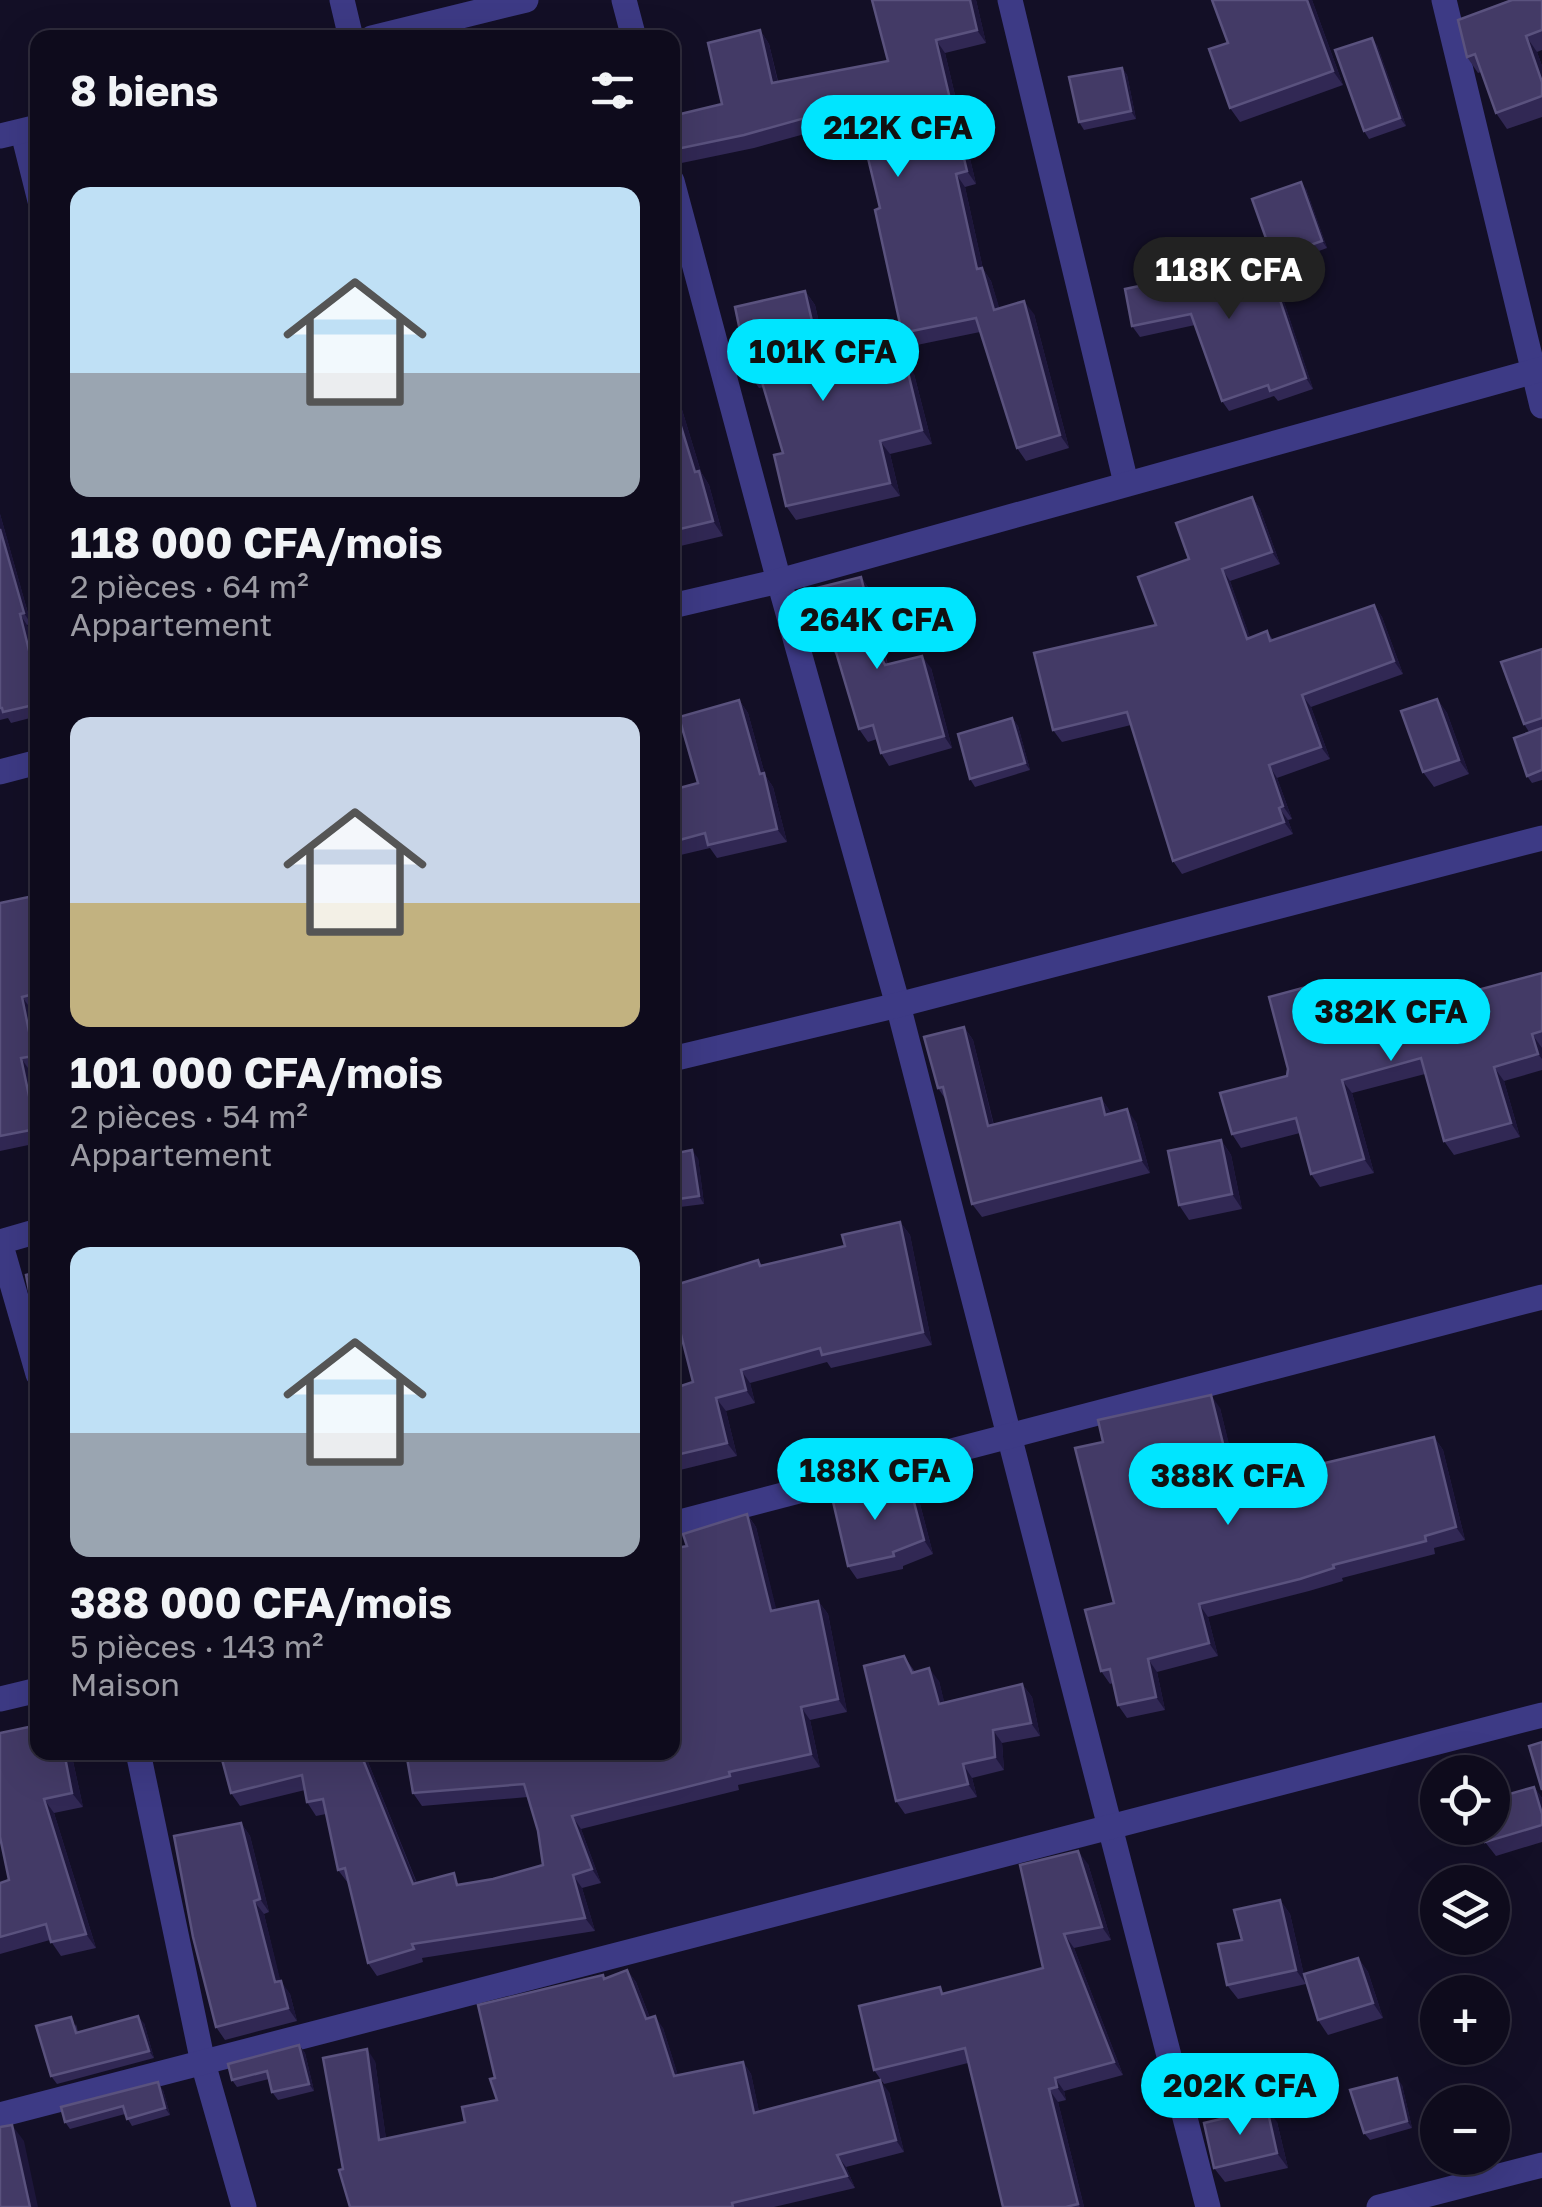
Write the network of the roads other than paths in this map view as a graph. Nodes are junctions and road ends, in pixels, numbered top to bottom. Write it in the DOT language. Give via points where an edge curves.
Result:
graph roads {
  1 [pos="342,0"];
  2 [pos="526,0"];
  3 [pos="624,0"];
  4 [pos="1010,0"];
  5 [pos="1444,0"];
  6 [pos="350,30"];
  7 [pos="404,30"];
  8 [pos="632,30"];
  9 [pos="19,131"];
  10 [pos="30,173"];
  11 [pos="680,211"];
  12 [pos="1538,370"];
  13 [pos="1542,406"];
  14 [pos="1126,483"];
  15 [pos="779,581"];
  16 [pos="680,604"];
  17 [pos="30,764"];
  18 [pos="0,772"];
  19 [pos="1542,838"];
  20 [pos="898,1005"];
  21 [pos="680,1057"];
  22 [pos="30,1233"];
  23 [pos="1542,1297"];
  24 [pos="30,1346"];
  25 [pos="1009,1436"];
  26 [pos="680,1522"];
  27 [pos="30,1692"];
  28 [pos="0,1700"];
  29 [pos="1542,1715"];
  30 [pos="140,1760"];
  31 [pos="1111,1828"];
  32 [pos="203,2062"];
  33 [pos="0,2115"];
  34 [pos="1542,2165"];
  35 [pos="244,2207"];
  36 [pos="1208,2207"];
  37 [pos="1379,2207"];
  1 -- 6 [label="street"];
  2 -- 7 [label="street"];
  3 -- 8 [label="street"];
  4 -- 14 [label="street"];
  5 -- 12 [label="street"];
  9 -- 10 [label="lane"];
  11 -- 15 [label="street"];
  12 -- 13 [label="street"];
  12 -- 14 [label="street"];
  14 -- 15 [label="street"];
  15 -- 16 [label="street"];
  15 -- 20 [label="street"];
  17 -- 18 [label="street"];
  19 -- 20 [label="street"];
  20 -- 21 [label="street"];
  20 -- 25 [label="street"];
  22 -- 24 [label="street" via="0,1242"];
  23 -- 25 [label="street"];
  25 -- 26 [label="street"];
  25 -- 31 [label="street"];
  27 -- 28 [label="street"];
  29 -- 31 [label="street"];
  30 -- 32 [label="street"];
  31 -- 32 [label="street"];
  31 -- 36 [label="street"];
  32 -- 33 [label="street"];
  32 -- 35 [label="street"];
  34 -- 37 [label="street"];
}
